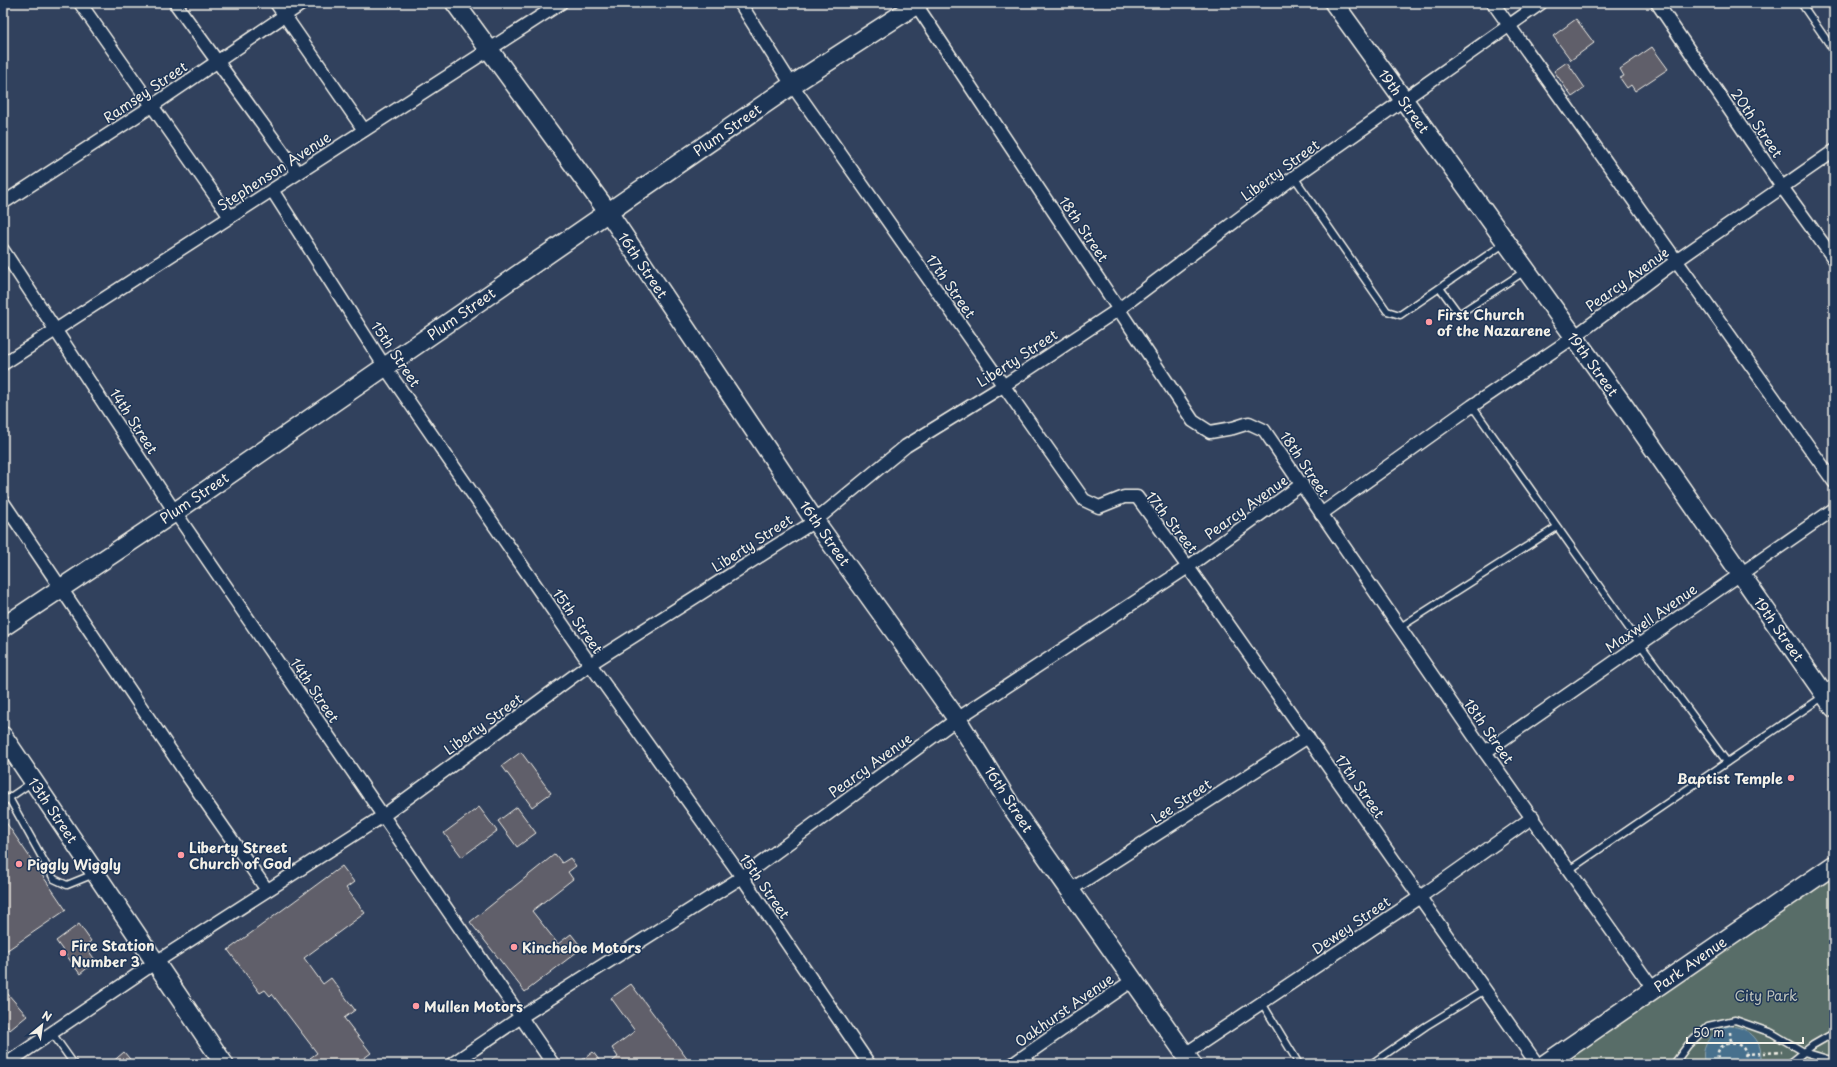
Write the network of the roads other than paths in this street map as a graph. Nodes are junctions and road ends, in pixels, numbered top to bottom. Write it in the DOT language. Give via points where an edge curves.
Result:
graph roads {
  1 [pos="80,3"];
  2 [pos="175,3"];
  3 [pos="276,3"];
  4 [pos="303,3"];
  5 [pos="455,3"];
  6 [pos="561,3"];
  7 [pos="740,3"];
  8 [pos="1334,3"];
  9 [pos="1493,3"];
  10 [pos="1541,3"];
  11 [pos="1657,3"];
  12 [pos="1801,3"];
  13 [pos="917,4"];
  14 [pos="285,16"];
  15 [pos="1509,26"];
  16 [pos="489,50"];
  17 [pos="1834,51"];
  18 [pos="217,62"];
  19 [pos="792,84"];
  20 [pos="1404,101"];
  21 [pos="152,106"];
  22 [pos="364,130"];
  23 [pos="1834,151"];
  24 [pos="298,173"];
  25 [pos="1294,177"];
  26 [pos="1782,187"];
  27 [pos="272,190"];
  28 [pos="3,203"];
  29 [pos="608,212"];
  30 [pos="230,218"];
  31 [pos="1506,242"];
  32 [pos="3,250"];
  33 [pos="1834,259"];
  34 [pos="1676,262"];
  35 [pos="1526,270"];
  36 [pos="1440,288"];
  37 [pos="1119,309"];
  38 [pos="56,330"];
  39 [pos="1574,337"];
  40 [pos="3,364"];
  41 [pos="385,367"];
  42 [pos="1003,386"];
  43 [pos="1472,406"];
  44 [pos="1834,482"];
  45 [pos="1302,484"];
  46 [pos="3,502"];
  47 [pos="1834,509"];
  48 [pos="175,512"];
  49 [pos="1321,514"];
  50 [pos="815,520"];
  51 [pos="1557,527"];
  52 [pos="1188,567"];
  53 [pos="1740,574"];
  54 [pos="62,587"];
  55 [pos="3,626"];
  56 [pos="1399,628"];
  57 [pos="1640,644"];
  58 [pos="590,664"];
  59 [pos="1829,694"];
  60 [pos="958,718"];
  61 [pos="3,736"];
  62 [pos="1308,737"];
  63 [pos="1485,752"];
  64 [pos="1727,762"];
  65 [pos="34,781"];
  66 [pos="9,798"];
  67 [pos="3,802"];
  68 [pos="383,816"];
  69 [pos="1533,818"];
  70 [pos="1834,865"];
  71 [pos="1569,870"];
  72 [pos="96,874"];
  73 [pos="742,877"];
  74 [pos="268,890"];
  75 [pos="1070,890"];
  76 [pos="1420,897"];
  77 [pos="156,962"];
  78 [pos="1133,980"];
  79 [pos="1653,989"];
  80 [pos="1485,990"];
  81 [pos="1262,1003"];
  82 [pos="521,1017"];
  83 [pos="52,1032"];
  84 [pos="1834,1033"];
  85 [pos="1804,1052"];
  86 [pos="1189,1059"];
  87 [pos="1834,1061"];
  88 [pos="1017,1063"];
  89 [pos="6,1064"];
  90 [pos="74,1064"];
  91 [pos="224,1064"];
  92 [pos="452,1064"];
  93 [pos="553,1064"];
  94 [pos="869,1064"];
  95 [pos="1299,1064"];
  96 [pos="1371,1064"];
  97 [pos="1538,1064"];
  98 [pos="1545,1064"];
  99 [pos="1674,1064"];
  100 [pos="1790,1064"];
  1 -- 21 [label="street"];
  2 -- 18 [label="street"];
  3 -- 14 [label="street"];
  4 -- 14 [label="street, Ramsey Street"];
  5 -- 16 [label="street, 16th Street"];
  6 -- 16 [label="street, Stephenson Avenue"];
  7 -- 19 [label="street, 17th Street"];
  8 -- 20 [label="street, 19th Street"];
  9 -- 15 [label="street"];
  10 -- 15 [label="street, Liberty Street"];
  11 -- 26 [label="street, 20th Street"];
  12 -- 17 [label="lane"];
  13 -- 19 [label="street, Plum Street"];
  13 -- 37 [label="street, 18th Street"];
  14 -- 18 [label="street, Ramsey Street"];
  14 -- 22 [label="street"];
  15 -- 20 [label="street, Liberty Street"];
  15 -- 34 [label="street"];
  16 -- 22 [label="street, Stephenson Avenue"];
  16 -- 29 [label="street, 16th Street"];
  18 -- 21 [label="street, Ramsey Street"];
  18 -- 24 [label="street"];
  19 -- 29 [label="street, Plum Street"];
  19 -- 42 [label="street, 17th Street"];
  20 -- 25 [label="street, Liberty Street"];
  20 -- 31 [label="street, 19th Street"];
  21 -- 28 [label="street, Ramsey Street"];
  21 -- 30 [label="street"];
  22 -- 24 [label="street, Stephenson Avenue"];
  23 -- 26 [label="street, Pearcy Avenue"];
  24 -- 27 [label="street, Stephenson Avenue"];
  25 -- 36 [label="lane" via="1387,311 1400,315"];
  25 -- 37 [label="street, Liberty Street"];
  26 -- 33 [label="street, 20th Street"];
  26 -- 34 [label="street, Pearcy Avenue"];
  27 -- 30 [label="street, Stephenson Avenue"];
  27 -- 41 [label="street, 15th Street"];
  29 -- 41 [label="street, Plum Street"];
  29 -- 50 [label="street, 16th Street"];
  30 -- 38 [label="street, Stephenson Avenue"];
  31 -- 35 [label="street, 19th Street"];
  31 -- 36 [label="lane"];
  32 -- 38 [label="street, 14th Street"];
  34 -- 39 [label="street, Pearcy Avenue"];
  34 -- 44 [label="street"];
  35 -- 36 [label="lane" via="1459,314"];
  35 -- 39 [label="street, 19th Street"];
  37 -- 42 [label="street, Liberty Street"];
  37 -- 45 [label="street, 18th Street" via="1194,421 1210,432 1248,423 1264,430"];
  38 -- 40 [label="street, Stephenson Avenue"];
  38 -- 48 [label="street, 14th Street"];
  39 -- 43 [label="street, Pearcy Avenue"];
  39 -- 53 [label="street, 19th Street"];
  41 -- 48 [label="street, Plum Street"];
  41 -- 58 [label="street, 15th Street"];
  42 -- 50 [label="street, Liberty Street" via="906,446"];
  42 -- 52 [label="street, 17th Street" via="1084,500 1099,507 1124,497 1137,497"];
  43 -- 49 [label="street, Pearcy Avenue"];
  43 -- 51 [label="lane"];
  45 -- 49 [label="street, 18th Street"];
  45 -- 52 [label="street, Pearcy Avenue"];
  46 -- 54 [label="street"];
  47 -- 53 [label="street, Maxwell Avenue"];
  48 -- 54 [label="street, Plum Street"];
  48 -- 68 [label="street, 14th Street"];
  49 -- 56 [label="street, 18th Street"];
  50 -- 58 [label="street, Liberty Street"];
  50 -- 60 [label="street, 16th Street"];
  51 -- 56 [label="lane"];
  51 -- 57 [label="lane"];
  52 -- 60 [label="street, Pearcy Avenue"];
  52 -- 62 [label="street, 17th Street"];
  53 -- 57 [label="street, Maxwell Avenue"];
  53 -- 59 [label="street, 19th Street"];
  54 -- 55 [label="street, Plum Street"];
  54 -- 74 [label="street" via="189,778"];
  56 -- 63 [label="street, 18th Street"];
  57 -- 63 [label="street, Maxwell Avenue"];
  57 -- 64 [label="lane"];
  58 -- 68 [label="street, Liberty Street"];
  58 -- 73 [label="street, 15th Street"];
  59 -- 64 [label="lane"];
  60 -- 73 [label="street, Pearcy Avenue"];
  60 -- 75 [label="street, 16th Street" via="1013,809"];
  61 -- 65 [label="street, 13th Street"];
  62 -- 75 [label="street, Lee Street"];
  62 -- 76 [label="street, 17th Street"];
  63 -- 69 [label="street, 18th Street"];
  64 -- 71 [label="lane"];
  65 -- 66 [label="lane"];
  65 -- 72 [label="street, 13th Street"];
  66 -- 67 [label="lane"];
  66 -- 72 [label="lane" via="54,879 67,885"];
  68 -- 74 [label="street, Liberty Street"];
  68 -- 82 [label="street, 14th Street"];
  69 -- 71 [label="street, 18th Street"];
  69 -- 76 [label="street, Dewey Street"];
  70 -- 79 [label="street, Park Avenue"];
  71 -- 79 [label="street, 18th Street"];
  72 -- 77 [label="street, 13th Street"];
  73 -- 82 [label="street, Pearcy Avenue"];
  73 -- 94 [label="street, 15th Street"];
  74 -- 77 [label="street, Liberty Street"];
  75 -- 78 [label="street, 16th Street"];
  76 -- 80 [label="street, 17th Street"];
  76 -- 81 [label="street, Dewey Street"];
  77 -- 83 [label="street, Liberty Street"];
  77 -- 91 [label="street, 13th Street"];
  78 -- 86 [label="street, 16th Street"];
  78 -- 88 [label="street, Oakhurst Avenue"];
  79 -- 98 [label="street, Park Avenue"];
  80 -- 96 [label="lane"];
  80 -- 97 [label="street, 17th Street"];
  81 -- 86 [label="street, Dewey Street"];
  81 -- 95 [label="lane"];
  82 -- 92 [label="street, Pearcy Avenue"];
  82 -- 93 [label="street, 14th Street"];
  83 -- 89 [label="street, Liberty Street"];
  83 -- 90 [label="lane"];
  84 -- 85 [label="lane"];
  85 -- 87 [label="lane"];
  85 -- 99 [label="lane" via="1772,1033 1735,1020 1708,1026 1688,1045"];
  85 -- 100 [label="lane"];
}
